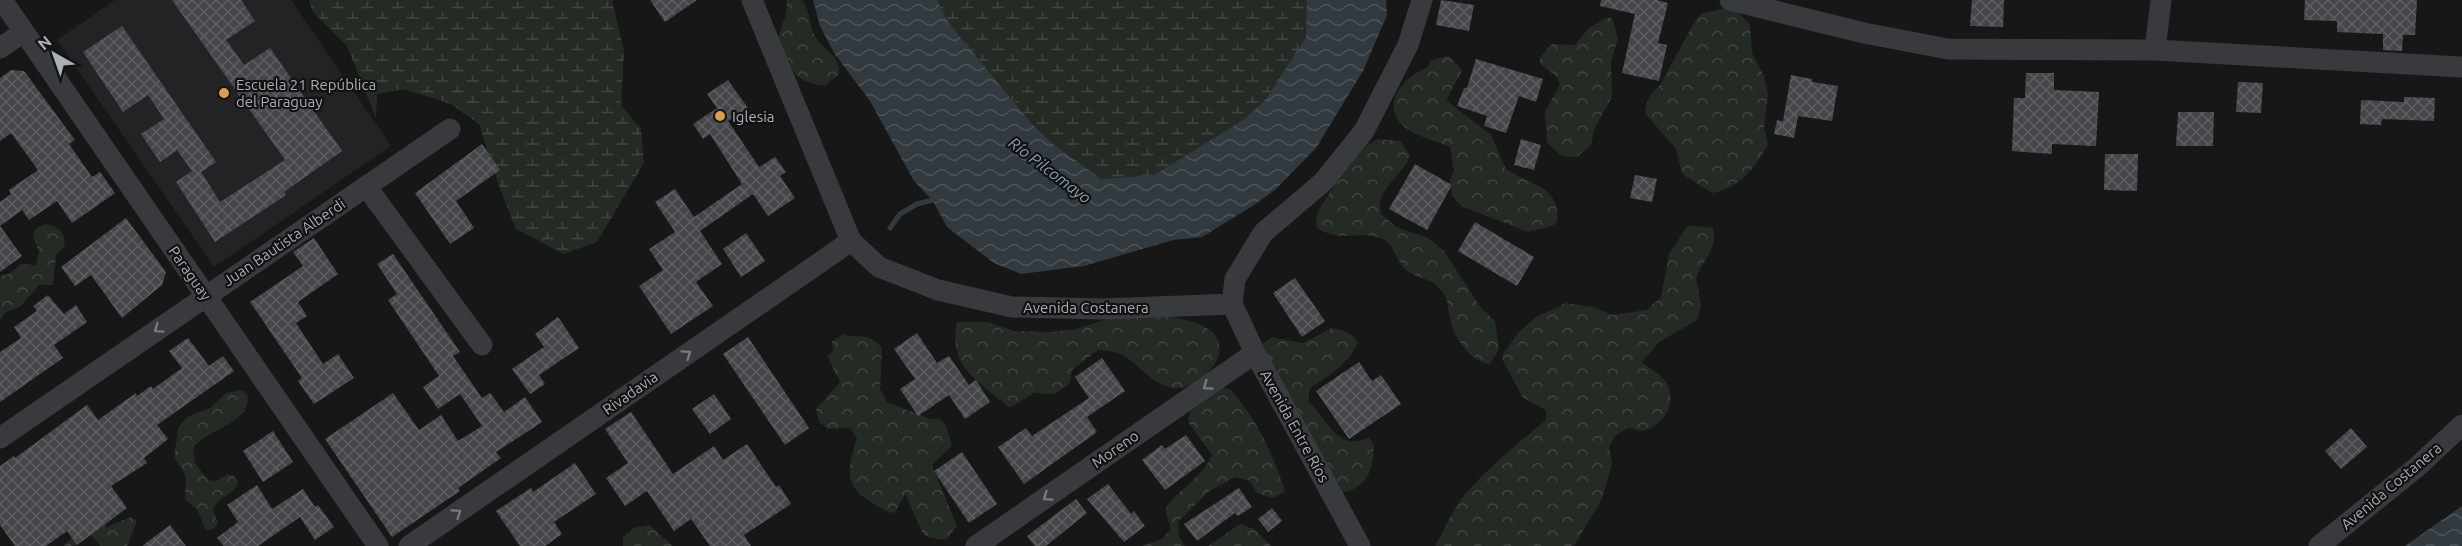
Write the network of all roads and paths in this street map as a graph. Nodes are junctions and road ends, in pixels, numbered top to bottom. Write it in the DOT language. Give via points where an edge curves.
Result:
graph roads {
  1 [pos="2,0"];
  2 [pos="752,0"];
  3 [pos="1422,0"];
  4 [pos="1730,0"];
  5 [pos="2161,0"];
  6 [pos="24,32"];
  7 [pos="0,48"];
  8 [pos="2155,50"];
  9 [pos="2462,66"];
  10 [pos="450,129"];
  11 [pos="366,186"];
  12 [pos="851,241"];
  13 [pos="206,296"];
  14 [pos="1232,304"];
  15 [pos="482,345"];
  16 [pos="1255,353"];
  17 [pos="2462,425"];
  18 [pos="0,438"];
  19 [pos="378,546"];
  20 [pos="409,546"];
  21 [pos="976,546"];
  22 [pos="1360,546"];
  23 [pos="2319,546"];
  1 -- 6 [label="street, Paraguay"];
  2 -- 12 [label="street, Avenida Costanera"];
  3 -- 14 [label="street" via="1408,45 1364,131 1323,182 1263,233 1235,279"];
  4 -- 8 [label="street" via="1948,49"];
  5 -- 8 [label="street"];
  6 -- 7 [label="street"];
  6 -- 13 [label="street, Paraguay"];
  8 -- 9 [label="street"];
  10 -- 11 [label="street, Juan Bautista Alberdi"];
  11 -- 13 [label="street, Juan Bautista Alberdi"];
  11 -- 15 [label="street"];
  12 -- 14 [label="street, Avenida Costanera" via="879,267 938,290 1012,307 1103,309"];
  20 -- 12 [label="street, Rivadavia, one-way"];
  13 -- 18 [label="street, Juan Bautista Alberdi, one-way"];
  13 -- 19 [label="street, Paraguay"];
  14 -- 16 [label="street, Avenida Entre Ríos"];
  16 -- 21 [label="street, Moreno, one-way"];
  16 -- 22 [label="street, Avenida Entre Ríos"];
  17 -- 23 [label="street, Avenida Costanera"];
}
